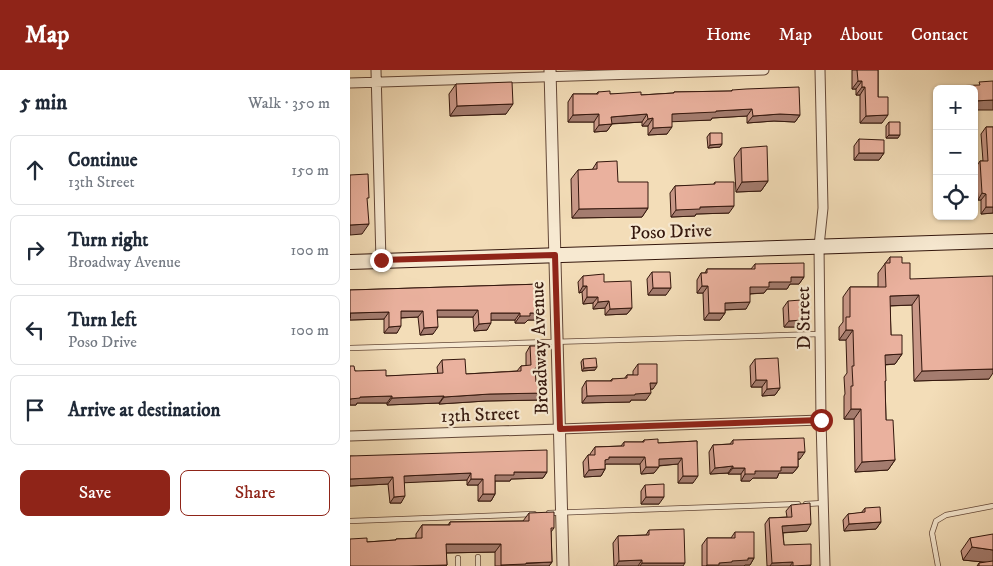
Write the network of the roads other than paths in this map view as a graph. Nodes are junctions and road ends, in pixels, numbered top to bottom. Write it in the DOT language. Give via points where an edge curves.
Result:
graph roads {
  1 [pos="376,70"];
  2 [pos="764,70"];
  3 [pos="820,70"];
  4 [pos="550,73"];
  5 [pos="376,82"];
  6 [pos="350,83"];
  7 [pos="993,241"];
  8 [pos="819,246"];
  9 [pos="555,255"];
  10 [pos="381,260"];
  11 [pos="350,262"];
  12 [pos="820,334"];
  13 [pos="557,342"];
  14 [pos="350,348"];
  15 [pos="821,420"];
  16 [pos="560,429"];
  17 [pos="350,436"];
  18 [pos="824,503"];
  19 [pos="993,506"];
  20 [pos="562,513"];
  21 [pos="350,521"];
  22 [pos="478,557"];
  23 [pos="458,558"];
  24 [pos="458,566"];
  25 [pos="478,566"];
  26 [pos="563,566"];
  27 [pos="825,566"];
  28 [pos="938,566"];
  1 -- 5 [label="street"];
  2 -- 4 [label="street"];
  3 -- 8 [label="street, D Street" via="822,208"];
  4 -- 5 [label="street"];
  4 -- 9 [label="street, Broadway Avenue"];
  5 -- 6 [label="street"];
  5 -- 10 [label="street"];
  7 -- 8 [label="main road, Poso Drive"];
  8 -- 9 [label="main road, Poso Drive"];
  8 -- 12 [label="street, D Street"];
  9 -- 10 [label="main road, Poso Drive"];
  9 -- 13 [label="street, Broadway Avenue"];
  10 -- 11 [label="main road, Poso Drive"];
  12 -- 13 [label="lane"];
  12 -- 15 [label="street, D Street"];
  13 -- 14 [label="lane"];
  13 -- 16 [label="street, Broadway Avenue"];
  15 -- 16 [label="street, 13th Street"];
  15 -- 18 [label="street, D Street"];
  16 -- 17 [label="street, 13th Street"];
  16 -- 20 [label="street, Broadway Avenue"];
  18 -- 20 [label="lane"];
  18 -- 27 [label="street, D Street"];
  19 -- 28 [label="lane" via="946,515 936,521 932,533"];
  20 -- 21 [label="lane"];
  20 -- 26 [label="street, Broadway Avenue"];
  22 -- 25 [label="lane"];
  23 -- 24 [label="lane"];
}
